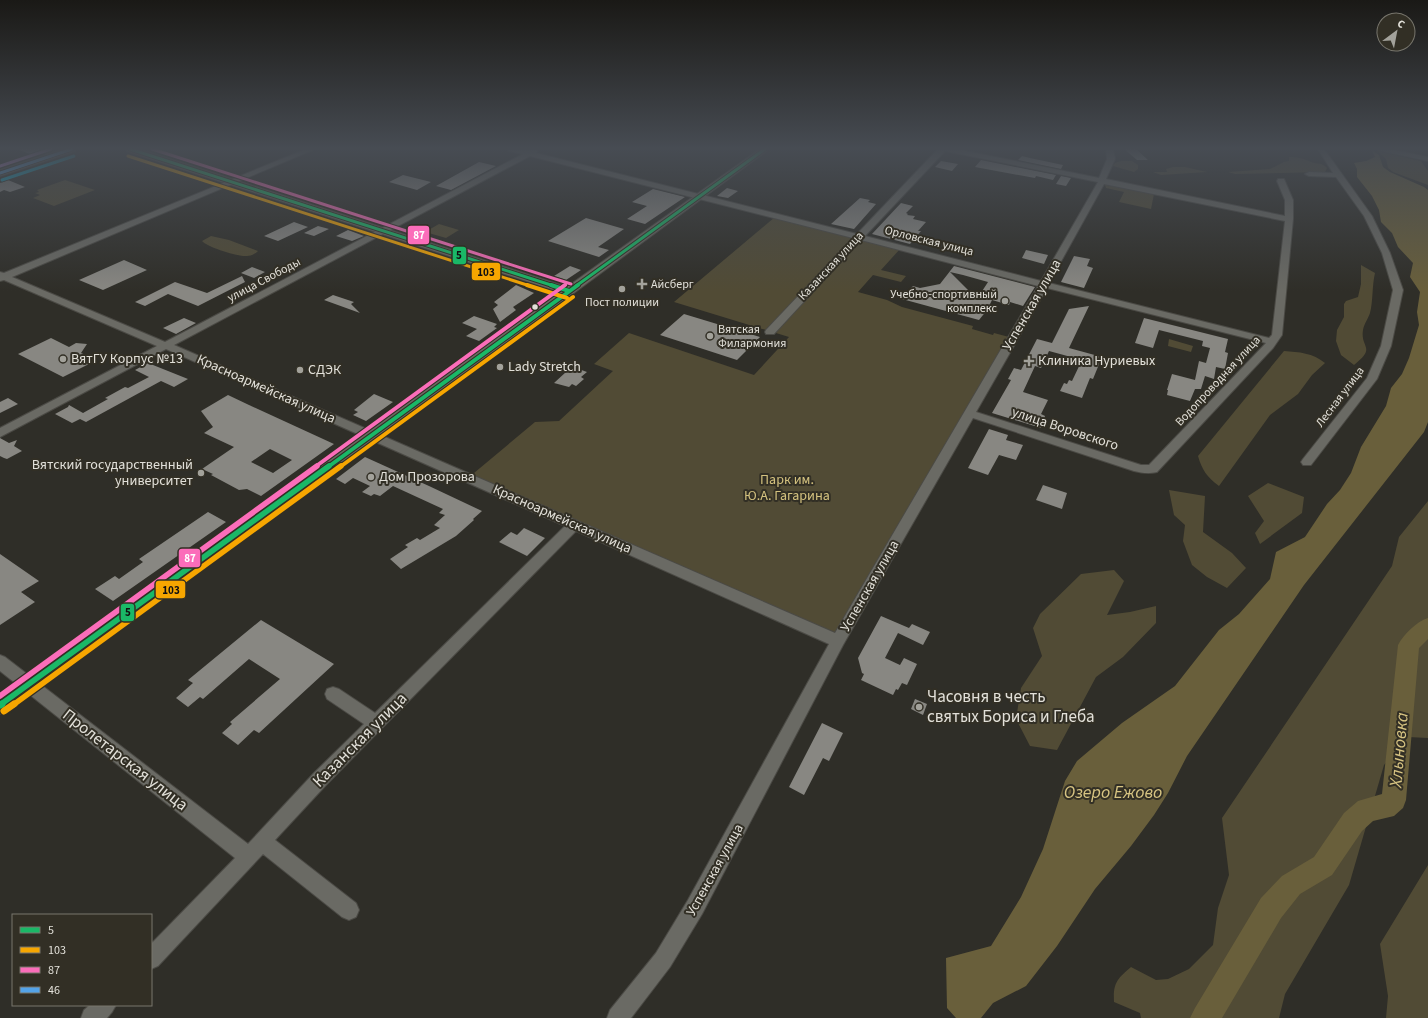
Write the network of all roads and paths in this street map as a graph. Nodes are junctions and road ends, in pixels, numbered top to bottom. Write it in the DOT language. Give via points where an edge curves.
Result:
graph roads {
  1 [pos="699,196"];
  2 [pos="197,197"];
  3 [pos="276,197"];
  4 [pos="450,197"];
  5 [pos="701,197"];
  6 [pos="897,197"];
  7 [pos="1093,197"];
  8 [pos="1178,197"];
  9 [pos="1287,197"];
  10 [pos="1354,197"];
  11 [pos="1289,219"];
  12 [pos="383,232"];
  13 [pos="859,237"];
  14 [pos="1,277"];
  15 [pos="1044,284"];
  16 [pos="569,292"];
  17 [pos="770,332"];
  18 [pos="1272,342"];
  19 [pos="166,346"];
  20 [pos="969,413"];
  21 [pos="0,433"];
  22 [pos="371,435"];
  23 [pos="1307,462"];
  24 [pos="1153,469"];
  25 [pos="574,525"];
  26 [pos="838,641"];
  27 [pos="0,662"];
  28 [pos="29,684"];
  29 [pos="333,694"];
  30 [pos="0,705"];
  31 [pos="377,723"];
  32 [pos="262,841"];
  33 [pos="249,857"];
  34 [pos="348,910"];
  35 [pos="152,958"];
  36 [pos="104,1006"];
  37 [pos="92,1018"];
  38 [pos="618,1018"];
  1 -- 16 [label="main road"];
  2 -- 14 [label="street"];
  3 -- 12 [label="main road"];
  4 -- 12 [label="street, улица Свободы"];
  5 -- 13 [label="street, Орловская улица"];
  6 -- 13 [label="street, Казанская улица"];
  7 -- 15 [label="street, Успенская улица"];
  8 -- 11 [label="street"];
  9 -- 11 [label="street, Водопроводная улица"];
  10 -- 23 [label="street, Лесная улица" via="1368,216 1386,253 1398,290 1386,346 1372,379"];
  11 -- 18 [label="street, Водопроводная улица" via="1277,335"];
  12 -- 16 [label="main road"];
  12 -- 19 [label="street, улица Свободы"];
  13 -- 15 [label="street, Орловская улица"];
  13 -- 17 [label="street, Казанская улица"];
  14 -- 19 [label="street, Красноармейская улица"];
  15 -- 18 [label="street, Орловская улица"];
  15 -- 20 [label="street, Успенская улица"];
  16 -- 22 [label="main road"];
  18 -- 24 [label="street, Водопроводная улица"];
  19 -- 21 [label="street, улица Свободы"];
  19 -- 22 [label="street, Красноармейская улица"];
  20 -- 24 [label="street, улица Воровского" via="1138,468"];
  20 -- 26 [label="street, Успенская улица"];
  22 -- 25 [label="street, Красноармейская улица"];
  22 -- 28 [label="main road"];
  25 -- 26 [label="street, Красноармейская улица"];
  25 -- 31 [label="street, Казанская улица"];
  26 -- 38 [label="street, Успенская улица" via="687,920 663,960"];
  27 -- 28 [label="street, Пролетарская улица"];
  28 -- 30 [label="main road"];
  28 -- 33 [label="street, Пролетарская улица"];
  29 -- 31 [label="street"];
  31 -- 32 [label="street, Казанская улица"];
  32 -- 33 [label="street, Казанская улица"];
  32 -- 34 [label="street"];
  33 -- 35 [label="street, Казанская улица"];
  36 -- 37 [label="street"];
}
